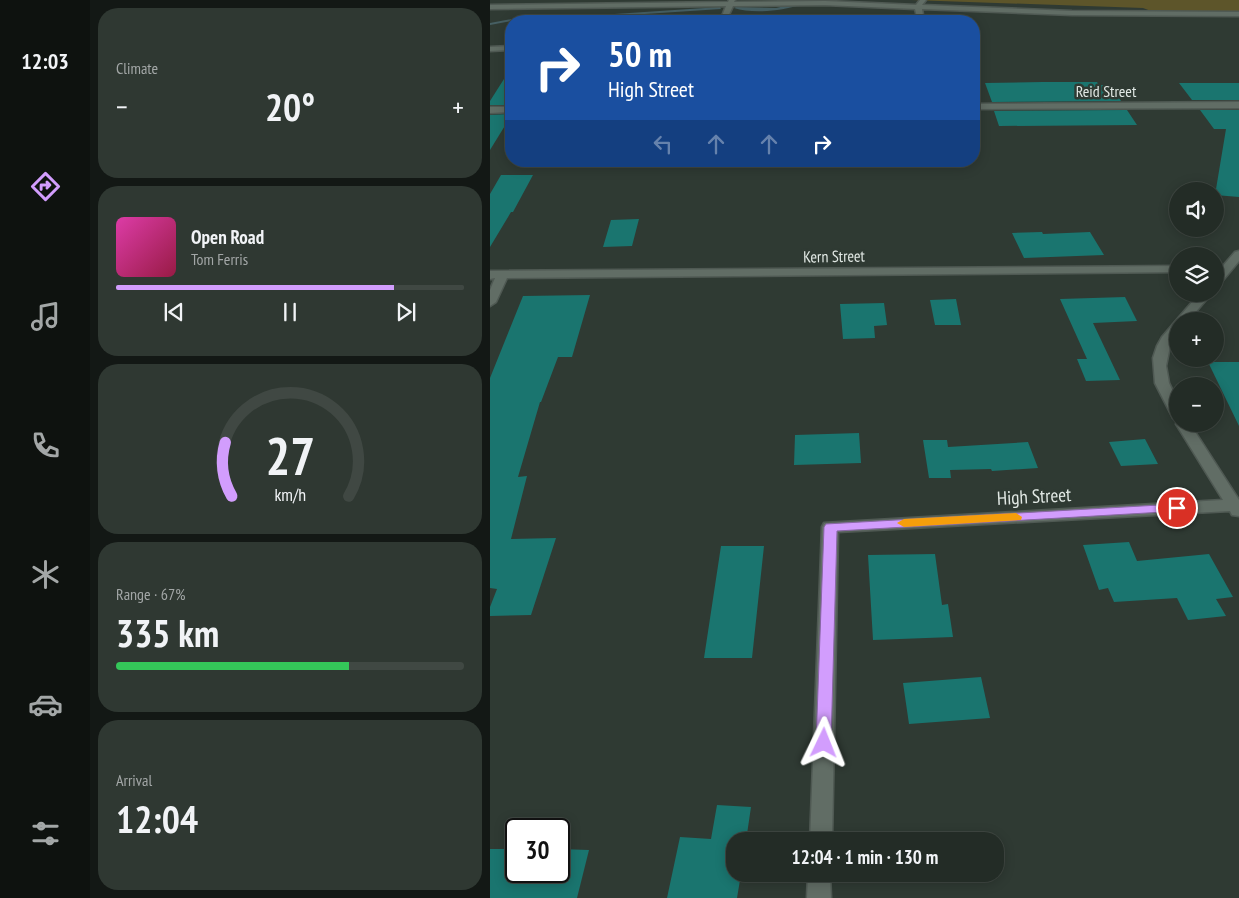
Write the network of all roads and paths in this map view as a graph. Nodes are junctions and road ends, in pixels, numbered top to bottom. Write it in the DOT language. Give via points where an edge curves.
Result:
graph roads {
  1 [pos="923,0"];
  2 [pos="732,1"];
  3 [pos="918,6"];
  4 [pos="490,7"];
  5 [pos="1239,14"];
  6 [pos="726,15"];
  7 [pos="920,15"];
  8 [pos="505,48"];
  9 [pos="490,49"];
  10 [pos="1239,105"];
  11 [pos="980,106"];
  12 [pos="490,110"];
  13 [pos="505,110"];
  14 [pos="1239,254"];
  15 [pos="1224,266"];
  16 [pos="1169,269"];
  17 [pos="490,275"];
  18 [pos="503,275"];
  19 [pos="490,302"];
  20 [pos="1197,302"];
  21 [pos="1189,312"];
  22 [pos="1169,338"];
  23 [pos="1169,402"];
  24 [pos="1188,432"];
  25 [pos="1238,508"];
  26 [pos="820,832"];
  27 [pos="820,882"];
  28 [pos="819,898"];
  1 -- 3 [label="street"];
  2 -- 3 [label="street"];
  2 -- 4 [label="street"];
  2 -- 6 [label="street"];
  3 -- 5 [label="street" via="1072,13"];
  3 -- 7 [label="street"];
  8 -- 9 [label="street"];
  10 -- 11 [label="street, Reid Street"];
  12 -- 13 [label="street"];
  14 -- 15 [label="street"];
  16 -- 18 [label="street, Kern Street"];
  17 -- 18 [label="street, Kern Street"];
  18 -- 19 [label="street"];
  20 -- 21 [label="street"];
  22 -- 23 [label="street" via="1162,347 1158,368"];
  24 -- 25 [label="street"];
  25 -- 26 [label="street, High Street" via="830,527"];
  27 -- 28 [label="street"];
}
